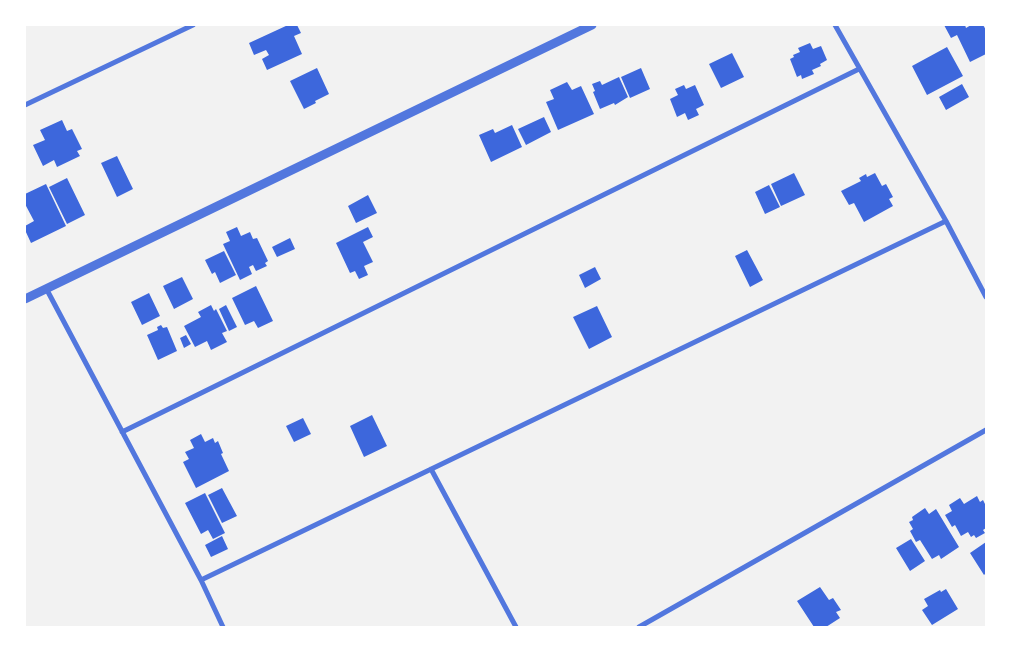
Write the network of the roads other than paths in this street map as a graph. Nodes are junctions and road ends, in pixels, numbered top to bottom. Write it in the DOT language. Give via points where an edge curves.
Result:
graph roads {
  1 [pos="193,25"];
  2 [pos="592,25"];
  3 [pos="834,25"];
  4 [pos="859,69"];
  5 [pos="25,105"];
  6 [pos="946,221"];
  7 [pos="47,290"];
  8 [pos="986,297"];
  9 [pos="25,300"];
  10 [pos="986,430"];
  11 [pos="122,432"];
  12 [pos="431,469"];
  13 [pos="201,580"];
  14 [pos="223,627"];
  15 [pos="516,627"];
  16 [pos="639,627"];
  1 -- 5 [label="street"];
  2 -- 7 [label="street"];
  3 -- 4 [label="street"];
  4 -- 6 [label="street"];
  4 -- 11 [label="street"];
  6 -- 8 [label="street"];
  6 -- 12 [label="street"];
  7 -- 9 [label="street"];
  7 -- 11 [label="street"];
  10 -- 16 [label="street"];
  11 -- 13 [label="street"];
  12 -- 13 [label="street"];
  12 -- 15 [label="street"];
  13 -- 14 [label="street"];
}
